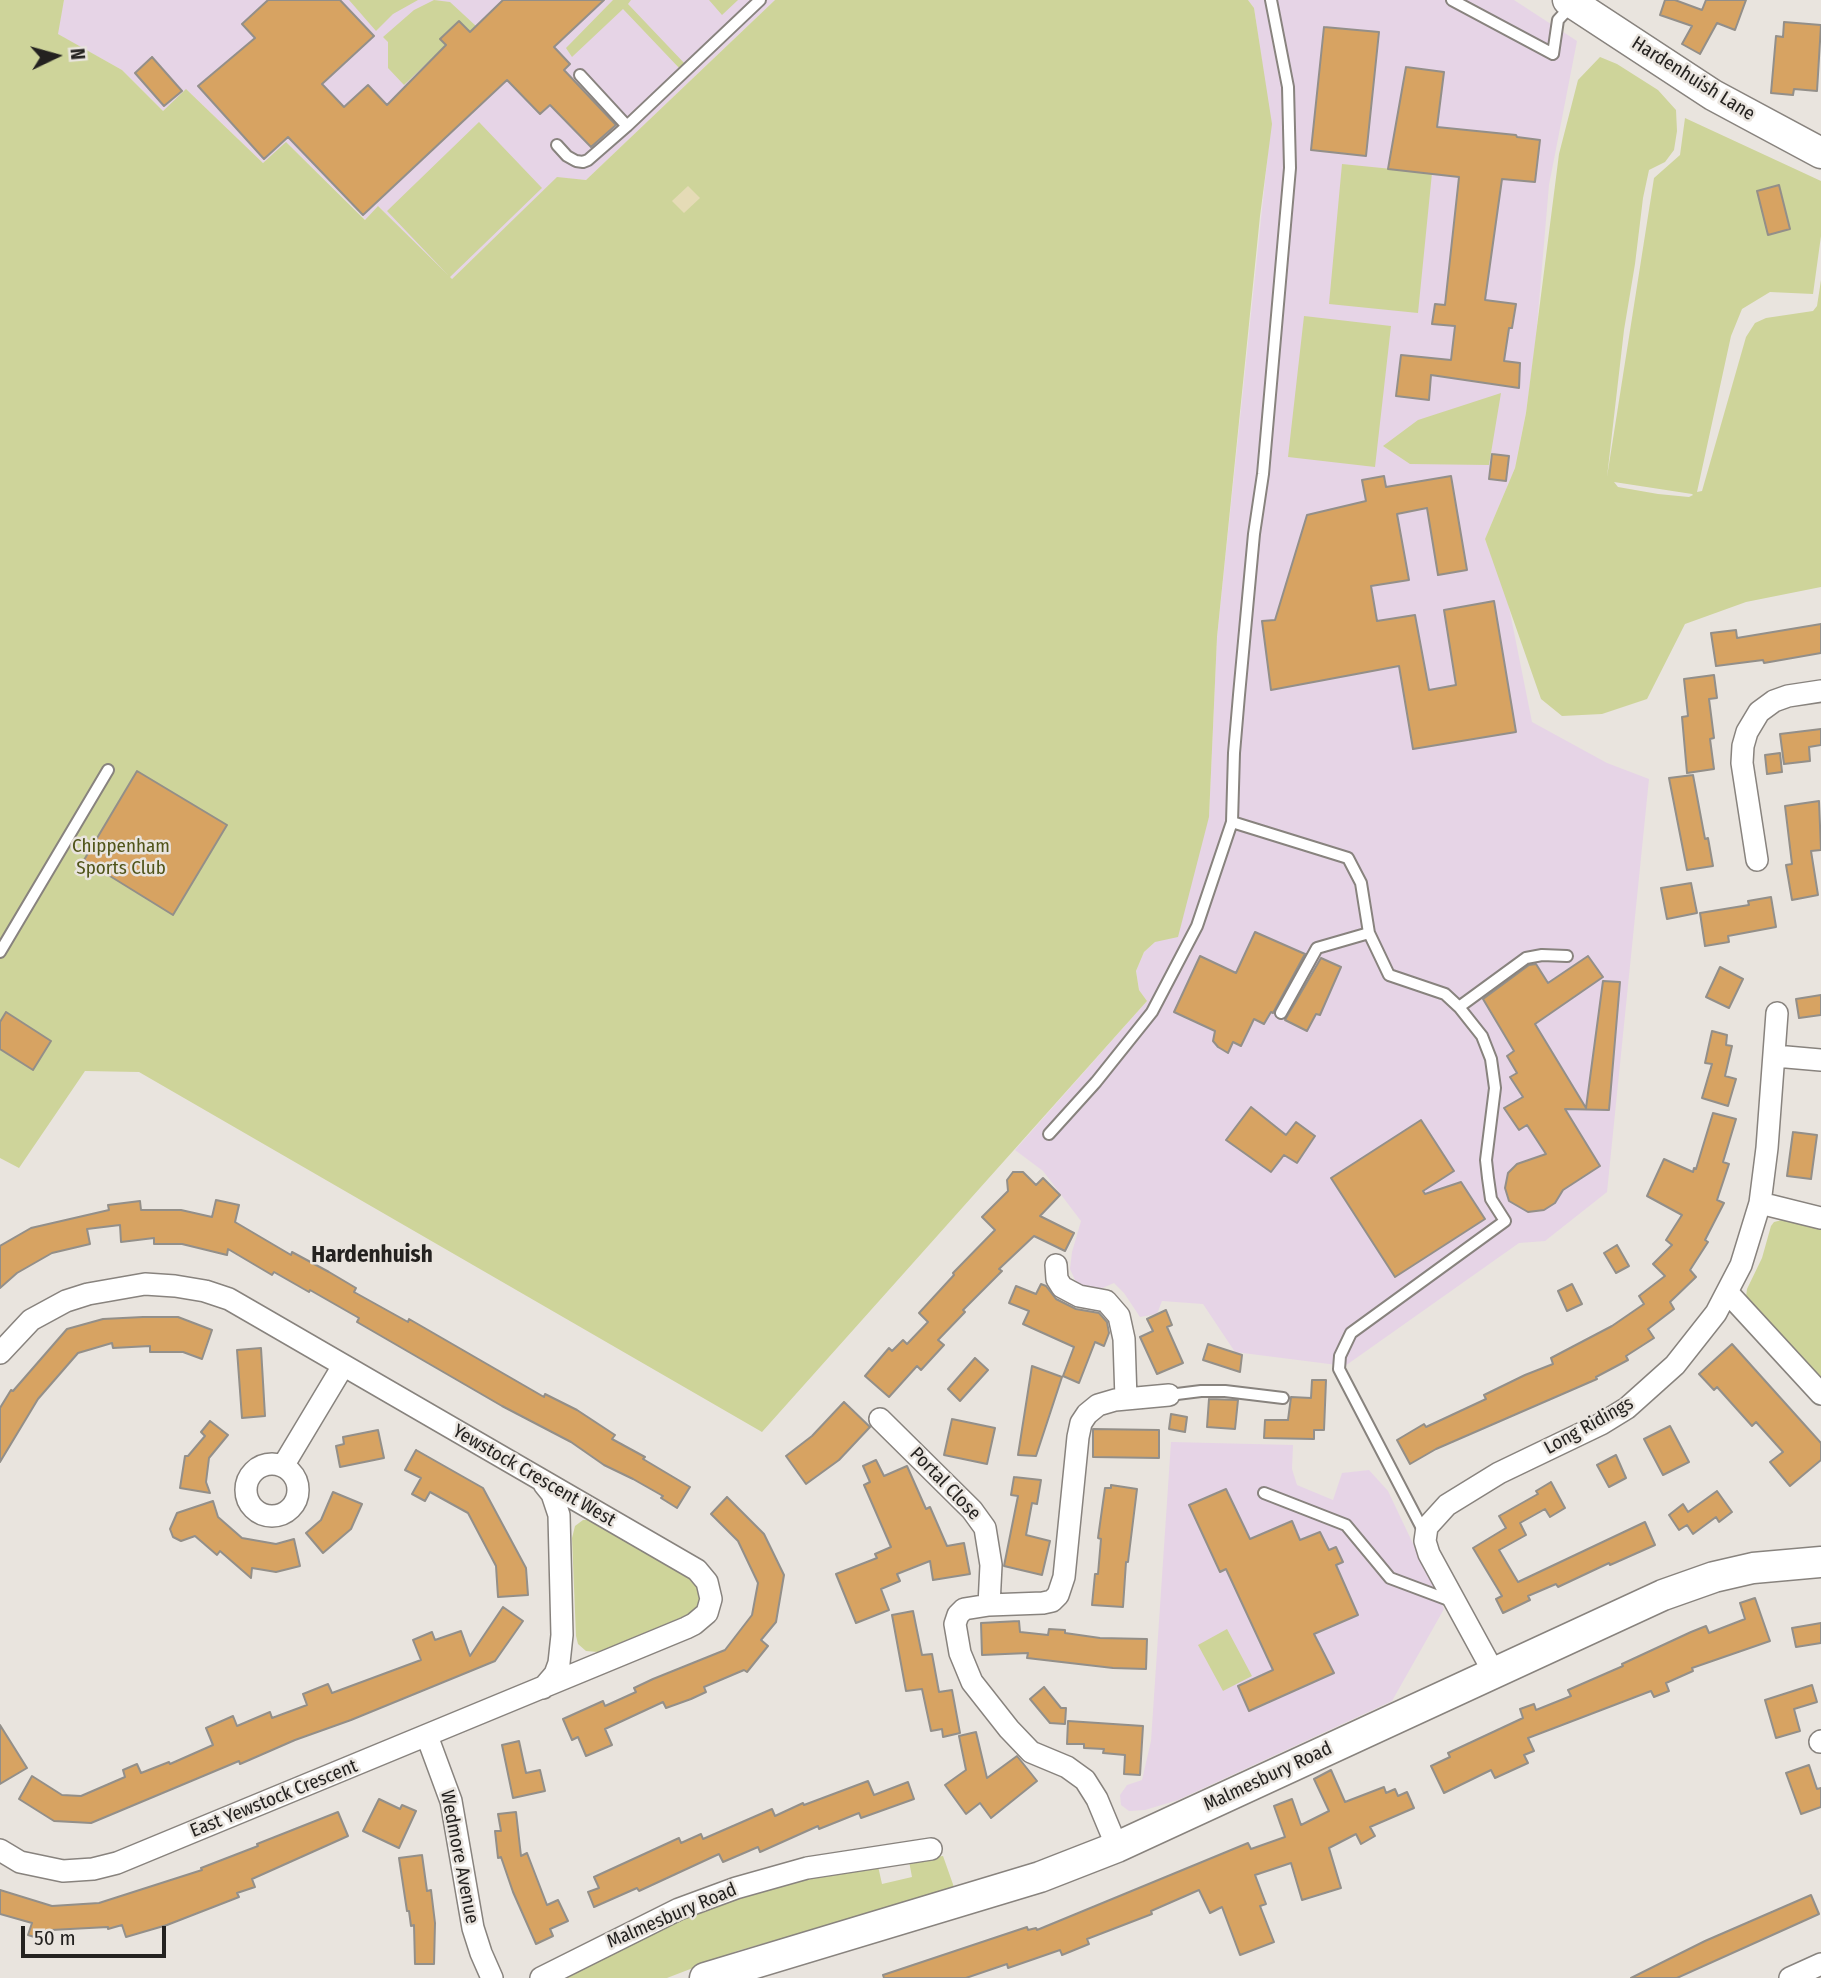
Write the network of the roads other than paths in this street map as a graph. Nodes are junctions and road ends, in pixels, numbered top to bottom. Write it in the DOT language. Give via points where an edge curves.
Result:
graph roads {
  1 [pos="760,0"];
  2 [pos="1271,0"];
  3 [pos="1452,0"];
  4 [pos="1570,2"];
  5 [pos="580,75"];
  6 [pos="627,125"];
  7 [pos="557,145"];
  8 [pos="1821,153"];
  9 [pos="1821,691"];
  10 [pos="108,770"];
  11 [pos="1232,822"];
  12 [pos="1757,860"];
  13 [pos="1369,933"];
  14 [pos="0,952"];
  15 [pos="1567,956"];
  16 [pos="1459,1007"];
  17 [pos="1281,1013"];
  18 [pos="1777,1013"];
  19 [pos="1774,1056"];
  20 [pos="1821,1060"];
  21 [pos="1049,1134"];
  22 [pos="1760,1203"];
  23 [pos="1821,1218"];
  24 [pos="1056,1265"];
  25 [pos="1728,1293"];
  26 [pos="0,1353"];
  27 [pos="343,1366"];
  28 [pos="1821,1394"];
  29 [pos="1168,1395"];
  30 [pos="1283,1398"];
  31 [pos="1126,1399"];
  32 [pos="880,1419"];
  33 [pos="283,1466"];
  34 [pos="540,1480"];
  35 [pos="1264,1493"];
  36 [pos="1425,1534"];
  37 [pos="1821,1562"];
  38 [pos="711,1599"];
  39 [pos="1457,1603"];
  40 [pos="989,1605"];
  41 [pos="1494,1673"];
  42 [pos="543,1688"];
  43 [pos="427,1736"];
  44 [pos="1117,1847"];
  45 [pos="931,1849"];
  46 [pos="0,1850"];
  47 [pos="1821,1964"];
  48 [pos="492,1978"];
  49 [pos="541,1978"];
  50 [pos="705,1978"];
  51 [pos="1790,1978"];
  1 -- 6 [label="lane"];
  2 -- 11 [label="lane" via="1288,88 1290,169 1241,668"];
  3 -- 4 [label="lane" via="1553,54 1558,20"];
  4 -- 8 [label="main road, Hardenhuish Lane" via="1713,95"];
  5 -- 6 [label="lane"];
  6 -- 7 [label="lane" via="583,162 567,156"];
  9 -- 12 [label="street" via="1774,701 1759,712 1746,732 1742,763"];
  10 -- 14 [label="lane"];
  11 -- 13 [label="lane" via="1348,858 1361,883"];
  11 -- 21 [label="lane" via="1196,926 1152,1012"];
  13 -- 16 [label="lane" via="1388,975 1445,994"];
  13 -- 17 [label="lane" via="1317,948"];
  15 -- 16 [label="lane" via="1526,958"];
  16 -- 36 [label="lane" via="1482,1036 1491,1059 1495,1088 1486,1160 1491,1199 1506,1221 1352,1334 1339,1366"];
  18 -- 19 [label="street, Long Ridings"];
  19 -- 20 [label="street"];
  19 -- 22 [label="street, Long Ridings"];
  22 -- 23 [label="street"];
  22 -- 25 [label="street, Long Ridings"];
  24 -- 31 [label="street" via="1062,1287 1106,1301 1119,1315"];
  25 -- 28 [label="street"];
  25 -- 36 [label="street, Long Ridings" via="1693,1345 1639,1399 1601,1424 1499,1473 1447,1504 1430,1521"];
  26 -- 27 [label="street, Yewstock Crescent West" via="31,1320 66,1301 124,1287 155,1285 229,1299"];
  27 -- 33 [label="street"];
  27 -- 34 [label="street, Yewstock Crescent West"];
  29 -- 30 [label="lane" via="1224,1391"];
  29 -- 31 [label="street"];
  31 -- 40 [label="street" via="1098,1405 1081,1423 1063,1581 1057,1597 1043,1603"];
  32 -- 40 [label="street, Portal Close" via="982,1523 990,1552"];
  34 -- 38 [label="street, Yewstock Crescent West" via="697,1570 707,1582"];
  34 -- 42 [label="street" via="552,1494 559,1515 562,1612 559,1663"];
  35 -- 39 [label="lane" via="1346,1525 1390,1578"];
  36 -- 39 [label="street" via="1429,1554"];
  37 -- 41 [label="main road, Malmesbury Road" via="1762,1567 1694,1583"];
  38 -- 42 [label="street, East Yewstock Crescent" via="707,1613 694,1624"];
  39 -- 41 [label="street"];
  40 -- 44 [label="street" via="966,1608 955,1620 956,1640 968,1674 1031,1752 1085,1780"];
  41 -- 44 [label="main road, Malmesbury Road"];
  42 -- 43 [label="street, East Yewstock Crescent"];
  43 -- 46 [label="street, East Yewstock Crescent" via="105,1867 63,1871 20,1862"];
  43 -- 48 [label="street, Wedmore Avenue" via="451,1801 473,1928"];
  44 -- 50 [label="main road, Malmesbury Road" via="1040,1877"];
  45 -- 49 [label="street, Malmesbury Road" via="892,1864 807,1868 725,1892 678,1909"];
  47 -- 51 [label="street"];
}
